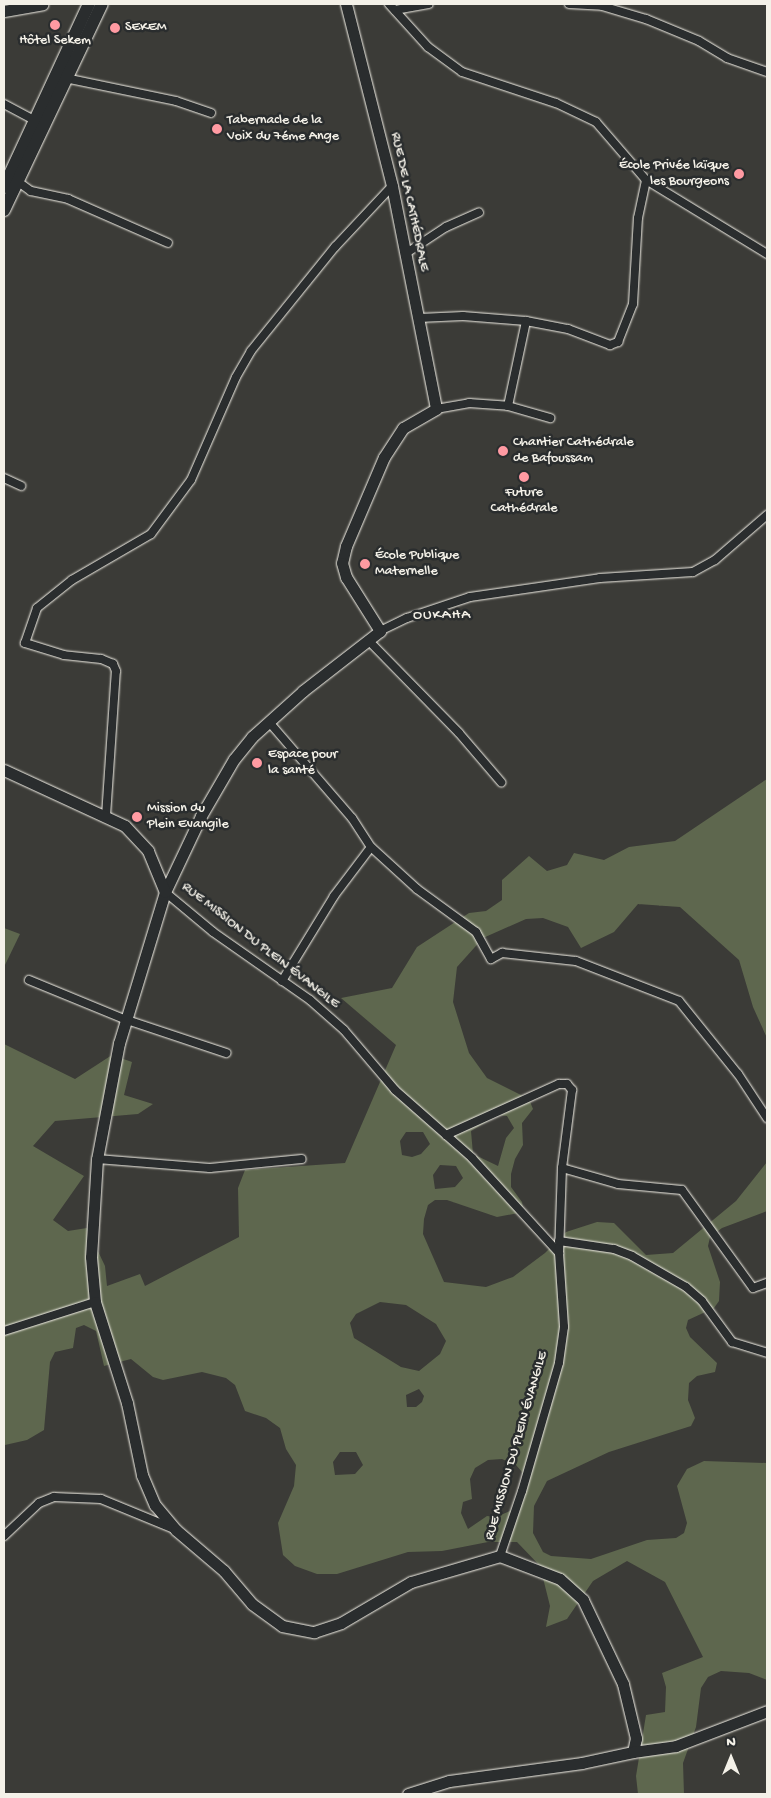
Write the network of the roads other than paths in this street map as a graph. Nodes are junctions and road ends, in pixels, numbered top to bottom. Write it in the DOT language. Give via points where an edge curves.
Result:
graph roads {
  1 [pos="42,4"];
  2 [pos="89,4"];
  3 [pos="102,4"];
  4 [pos="346,4"];
  5 [pos="428,4"];
  6 [pos="569,4"];
  7 [pos="392,7"];
  8 [pos="4,11"];
  9 [pos="767,72"];
  10 [pos="65,78"];
  11 [pos="4,104"];
  12 [pos="211,113"];
  13 [pos="34,120"];
  14 [pos="646,180"];
  15 [pos="17,181"];
  16 [pos="392,186"];
  17 [pos="4,187"];
  18 [pos="4,210"];
  19 [pos="479,212"];
  20 [pos="168,242"];
  21 [pos="404,254"];
  22 [pos="767,254"];
  23 [pos="419,318"];
  24 [pos="526,321"];
  25 [pos="508,406"];
  26 [pos="436,409"];
  27 [pos="550,418"];
  28 [pos="4,478"];
  29 [pos="21,486"];
  30 [pos="767,514"];
  31 [pos="380,632"];
  32 [pos="368,640"];
  33 [pos="269,722"];
  34 [pos="4,770"];
  35 [pos="501,782"];
  36 [pos="106,816"];
  37 [pos="371,847"];
  38 [pos="165,892"];
  39 [pos="30,980"];
  40 [pos="282,981"];
  41 [pos="124,1019"];
  42 [pos="226,1053"];
  43 [pos="767,1118"];
  44 [pos="446,1135"];
  45 [pos="97,1158"];
  46 [pos="302,1159"];
  47 [pos="562,1168"];
  48 [pos="559,1242"];
  49 [pos="559,1252"];
  50 [pos="767,1283"];
  51 [pos="95,1302"];
  52 [pos="4,1332"];
  53 [pos="767,1353"];
  54 [pos="176,1530"];
  55 [pos="4,1536"];
  56 [pos="500,1556"];
  57 [pos="767,1711"];
  58 [pos="633,1752"];
  59 [pos="408,1794"];
  1 -- 8 [label="street"];
  2 -- 13 [label="main road"];
  3 -- 10 [label="main road"];
  4 -- 16 [label="street, RUE DE LA CATHÉDRALE"];
  5 -- 7 [label="street"];
  6 -- 9 [label="street" via="602,6 646,19 699,41 727,58"];
  7 -- 14 [label="street" via="428,47 462,72 556,103 596,122"];
  10 -- 12 [label="street" via="176,100"];
  10 -- 15 [label="main road"];
  11 -- 13 [label="street"];
  13 -- 17 [label="main road"];
  14 -- 22 [label="street"];
  14 -- 24 [label="street" via="638,218 634,294 621,339 610,344 568,329"];
  15 -- 18 [label="main road"];
  15 -- 20 [label="street" via="31,191 68,200"];
  16 -- 21 [label="street, RUE DE LA CATHÉDRALE"];
  16 -- 36 [label="street" via="335,247 251,351 236,377 191,480 151,534 72,580 37,608 25,643 64,655 102,659 113,664 116,671"];
  19 -- 21 [label="street" via="446,227"];
  21 -- 23 [label="street, RUE DE LA CATHÉDRALE"];
  23 -- 24 [label="street" via="470,316"];
  23 -- 26 [label="street, RUE DE LA CATHÉDRALE"];
  24 -- 25 [label="street"];
  25 -- 26 [label="street" via="469,404"];
  25 -- 27 [label="street"];
  26 -- 31 [label="street" via="403,428 384,457 346,546 342,563 346,577"];
  28 -- 29 [label="street"];
  30 -- 31 [label="street" via="715,560 692,572 600,578 470,597 406,618"];
  31 -- 32 [label="street"];
  32 -- 33 [label="street"];
  32 -- 35 [label="street" via="459,733"];
  33 -- 37 [label="street" via="352,818"];
  33 -- 38 [label="street" via="234,759 201,816"];
  34 -- 36 [label="street, RUE MISSION DU PLEIN ÉVANGILE"];
  36 -- 38 [label="street, RUE MISSION DU PLEIN ÉVANGILE" via="141,840"];
  37 -- 40 [label="street" via="334,896"];
  37 -- 43 [label="street" via="417,889 476,932 491,959 502,953 576,961 679,1001 738,1074"];
  38 -- 40 [label="street, RUE MISSION DU PLEIN ÉVANGILE" via="213,932"];
  38 -- 41 [label="street"];
  39 -- 41 [label="street"];
  40 -- 44 [label="street, RUE MISSION DU PLEIN ÉVANGILE" via="344,1030 395,1090"];
  41 -- 42 [label="street"];
  41 -- 45 [label="street"];
  44 -- 47 [label="street" via="543,1090 567,1084 573,1098"];
  44 -- 49 [label="street, RUE MISSION DU PLEIN ÉVANGILE" via="472,1158"];
  45 -- 46 [label="street" via="210,1168"];
  45 -- 51 [label="street" via="92,1200"];
  47 -- 48 [label="street"];
  47 -- 50 [label="street" via="618,1184 682,1190 753,1288"];
  48 -- 49 [label="street"];
  48 -- 53 [label="street" via="614,1249 632,1256 686,1287 702,1301 732,1342"];
  49 -- 56 [label="street, RUE MISSION DU PLEIN ÉVANGILE" via="564,1327 559,1363"];
  51 -- 52 [label="street"];
  51 -- 54 [label="street" via="127,1403 142,1475 155,1505"];
  54 -- 55 [label="street" via="101,1499 54,1497 39,1503"];
  54 -- 56 [label="street" via="224,1571 252,1604 282,1626 314,1632 341,1622 411,1582"];
  56 -- 58 [label="street" via="560,1579 583,1600 623,1684 636,1738"];
  57 -- 58 [label="street" via="676,1746"];
  58 -- 59 [label="street" via="599,1760 449,1781"];
}
